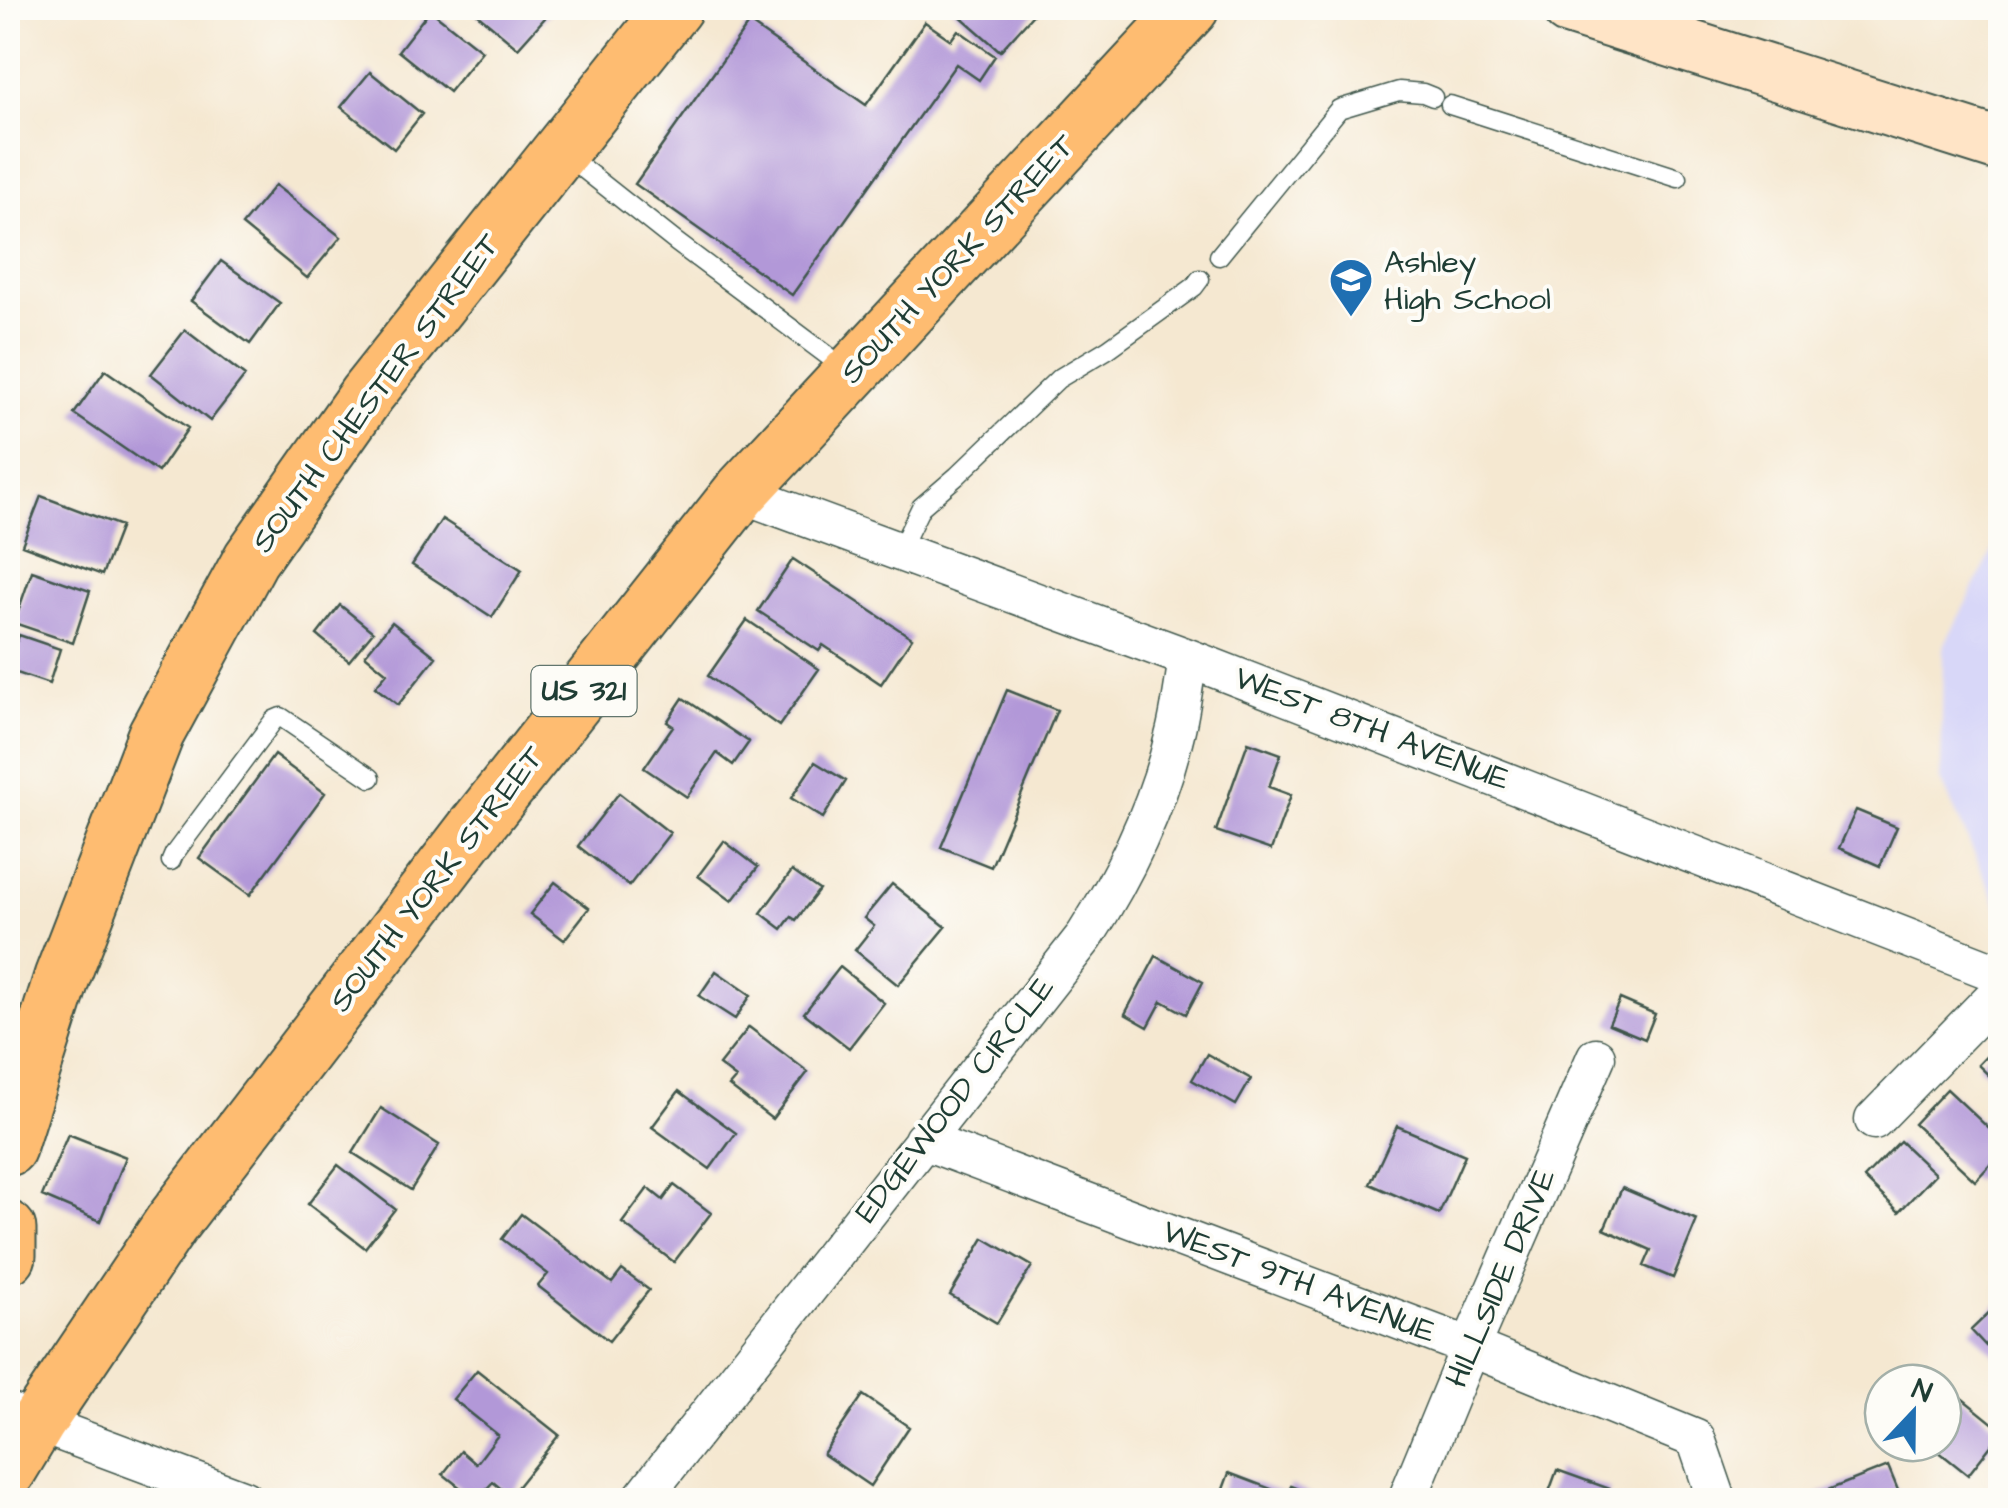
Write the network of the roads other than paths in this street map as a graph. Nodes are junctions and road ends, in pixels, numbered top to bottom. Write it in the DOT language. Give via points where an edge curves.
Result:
graph roads {
  1 [pos="674,8"];
  2 [pos="1191,8"];
  3 [pos="1568,8"];
  4 [pos="1994,133"];
  5 [pos="560,150"];
  6 [pos="1678,178"];
  7 [pos="1218,256"];
  8 [pos="1200,280"];
  9 [pos="852,373"];
  10 [pos="740,494"];
  11 [pos="899,552"];
  12 [pos="1188,658"];
  13 [pos="370,778"];
  14 [pos="171,861"];
  15 [pos="2000,974"];
  16 [pos="2000,990"];
  17 [pos="1596,1057"];
  18 [pos="1874,1120"];
  19 [pos="923,1140"];
  20 [pos="8,1148"];
  21 [pos="8,1229"];
  22 [pos="8,1256"];
  23 [pos="1470,1347"];
  24 [pos="22,1418"];
  25 [pos="8,1471"];
  26 [pos="244,1500"];
  27 [pos="641,1500"];
  28 [pos="1407,1500"];
  29 [pos="1717,1500"];
  1 -- 5 [label="main road, SOUTH CHESTER STREET"];
  2 -- 9 [label="main road, SOUTH YORK STREET / US 321"];
  3 -- 4 [label="main road"];
  5 -- 9 [label="lane"];
  5 -- 20 [label="main road, SOUTH CHESTER STREET" via="367,394 251,559 156,734 62,977"];
  6 -- 7 [label="lane" via="1423,93 1398,91 1339,110"];
  8 -- 11 [label="lane" via="1058,379 921,506"];
  9 -- 10 [label="main road, SOUTH YORK STREET / US 321"];
  10 -- 11 [label="street, WEST 8TH AVENUE"];
  10 -- 24 [label="main road, SOUTH YORK STREET / US 321"];
  11 -- 12 [label="street, WEST 8TH AVENUE"];
  12 -- 15 [label="street, WEST 8TH AVENUE"];
  12 -- 19 [label="street, EDGEWOOD CIRCLE" via="1156,794 1110,896"];
  13 -- 14 [label="lane" via="281,717"];
  16 -- 18 [label="street"];
  17 -- 23 [label="street, HILLSIDE DRIVE"];
  19 -- 23 [label="street, WEST 9TH AVENUE"];
  19 -- 27 [label="street, EDGEWOOD CIRCLE"];
  21 -- 22 [label="main road"];
  23 -- 28 [label="street, HILLSIDE DRIVE"];
  23 -- 29 [label="street, WEST 9TH AVENUE" via="1696,1439"];
  24 -- 25 [label="main road, SOUTH YORK STREET / US 321"];
  24 -- 26 [label="street"];
}
